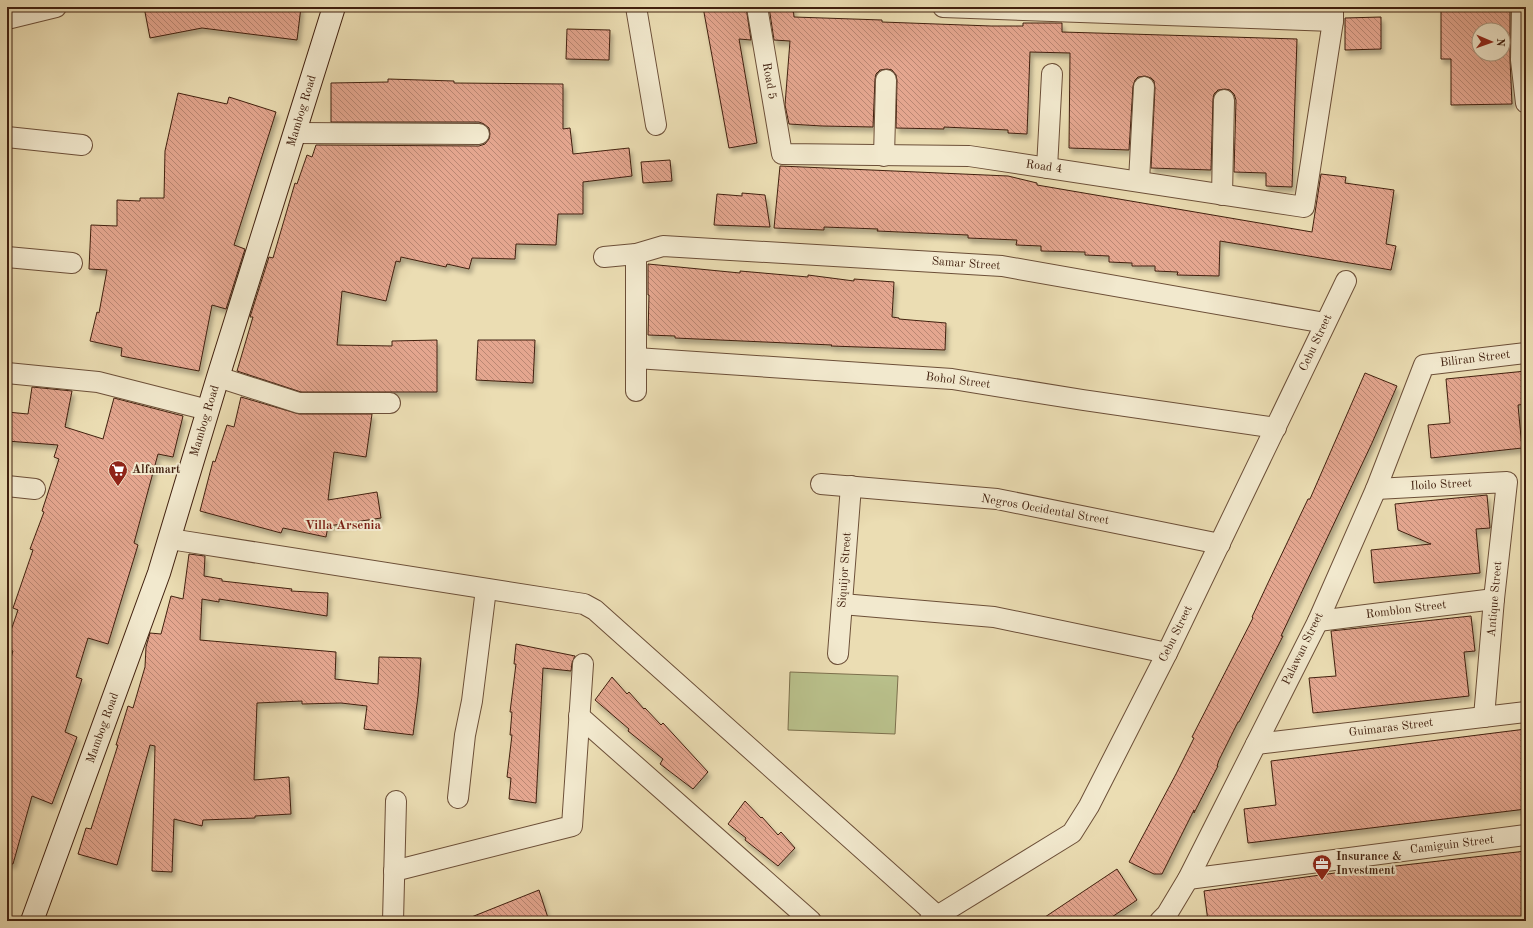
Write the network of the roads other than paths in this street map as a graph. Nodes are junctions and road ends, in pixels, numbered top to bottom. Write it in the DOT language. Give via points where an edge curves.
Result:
graph roads {
  1 [pos="56,7"];
  2 [pos="334,7"];
  3 [pos="636,7"];
  4 [pos="757,7"];
  5 [pos="943,7"];
  6 [pos="1522,7"];
  7 [pos="1333,14"];
  8 [pos="7,19"];
  9 [pos="1052,74"];
  10 [pos="886,80"];
  11 [pos="1144,87"];
  12 [pos="1224,100"];
  13 [pos="1526,103"];
  14 [pos="656,125"];
  15 [pos="295,133"];
  16 [pos="479,134"];
  17 [pos="7,137"];
  18 [pos="82,145"];
  19 [pos="782,154"];
  20 [pos="884,156"];
  21 [pos="1047,168"];
  22 [pos="1139,181"];
  23 [pos="1222,195"];
  24 [pos="636,254"];
  25 [pos="7,257"];
  26 [pos="604,257"];
  27 [pos="72,263"];
  28 [pos="1346,281"];
  29 [pos="1325,323"];
  30 [pos="1526,353"];
  31 [pos="636,358"];
  32 [pos="1424,365"];
  33 [pos="7,373"];
  34 [pos="218,377"];
  35 [pos="636,391"];
  36 [pos="390,403"];
  37 [pos="208,410"];
  38 [pos="1276,428"];
  39 [pos="1507,482"];
  40 [pos="821,484"];
  41 [pos="7,486"];
  42 [pos="851,486"];
  43 [pos="34,489"];
  44 [pos="1376,489"];
  45 [pos="170,539"];
  46 [pos="1220,544"];
  47 [pos="486,589"];
  48 [pos="1494,599"];
  49 [pos="842,604"];
  50 [pos="1318,621"];
  51 [pos="1167,653"];
  52 [pos="838,654"];
  53 [pos="582,664"];
  54 [pos="1526,712"];
  55 [pos="579,716"];
  56 [pos="1484,717"];
  57 [pos="1256,744"];
  58 [pos="458,798"];
  59 [pos="396,801"];
  60 [pos="1526,836"];
  61 [pos="394,871"];
  62 [pos="1188,879"];
  63 [pos="936,919"];
  64 [pos="32,921"];
  65 [pos="393,921"];
  66 [pos="811,921"];
  67 [pos="1160,921"];
  1 -- 8 [label="street"];
  2 -- 15 [label="main road, Mambog Road"];
  3 -- 14 [label="street"];
  4 -- 19 [label="street, Road 5"];
  5 -- 7 [label="street"];
  6 -- 13 [label="street" via="1521,60"];
  7 -- 23 [label="street, Road 4" via="1304,207"];
  9 -- 21 [label="street"];
  10 -- 20 [label="street"];
  11 -- 22 [label="street"];
  12 -- 23 [label="street"];
  15 -- 16 [label="street"];
  15 -- 34 [label="main road, Mambog Road"];
  17 -- 18 [label="street"];
  19 -- 20 [label="street, Road 4"];
  20 -- 21 [label="street, Road 4" via="969,156"];
  21 -- 22 [label="street, Road 4"];
  22 -- 23 [label="street, Road 4"];
  24 -- 26 [label="street, Samar Street"];
  24 -- 29 [label="street, Samar Street" via="663,246 1002,266"];
  24 -- 31 [label="street"];
  25 -- 27 [label="street"];
  28 -- 29 [label="street, Cebu Street"];
  29 -- 38 [label="street, Cebu Street"];
  30 -- 32 [label="street, Biliran Street"];
  31 -- 35 [label="street"];
  31 -- 38 [label="street, Bohol Street" via="952,379"];
  32 -- 44 [label="street, Palawan Street"];
  33 -- 37 [label="street" via="98,382"];
  34 -- 36 [label="street" via="299,403"];
  34 -- 37 [label="main road, Mambog Road"];
  37 -- 45 [label="main road, Mambog Road"];
  38 -- 46 [label="street, Cebu Street"];
  39 -- 44 [label="street, Iloilo Street"];
  39 -- 48 [label="street, Antique Street"];
  40 -- 42 [label="street, Negros Occidental Street"];
  41 -- 43 [label="street"];
  42 -- 46 [label="street, Negros Occidental Street" via="997,499"];
  42 -- 49 [label="street, Siquijor Street"];
  44 -- 50 [label="street, Palawan Street"];
  45 -- 47 [label="street"];
  45 -- 64 [label="main road, Mambog Road"];
  46 -- 51 [label="street, Cebu Street"];
  47 -- 58 [label="street"];
  47 -- 63 [label="street" via="584,604 595,610"];
  48 -- 50 [label="street, Romblon Street"];
  48 -- 56 [label="street, Antique Street"];
  49 -- 51 [label="street" via="994,617"];
  49 -- 52 [label="street, Siquijor Street"];
  50 -- 57 [label="street, Palawan Street"];
  51 -- 63 [label="street, Cebu Street" via="1089,806 1072,833"];
  53 -- 55 [label="street"];
  54 -- 56 [label="street, Guimaras Street"];
  55 -- 61 [label="street" via="572,826"];
  55 -- 66 [label="street"];
  56 -- 57 [label="street, Guimaras Street"];
  57 -- 62 [label="street, Palawan Street"];
  59 -- 61 [label="street"];
  60 -- 62 [label="street, Camiguin Street"];
  61 -- 65 [label="street"];
  62 -- 67 [label="street, Palawan Street"];
}
